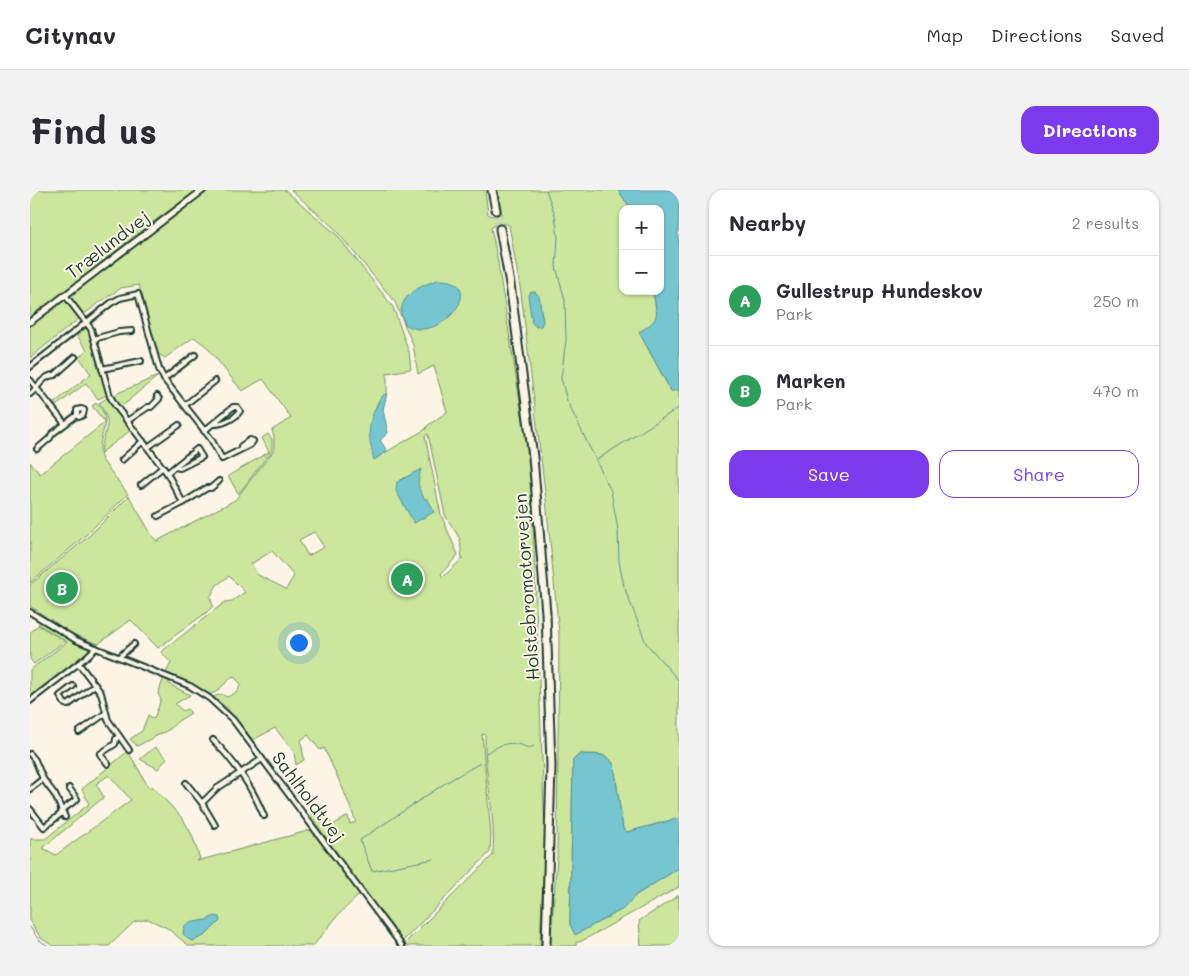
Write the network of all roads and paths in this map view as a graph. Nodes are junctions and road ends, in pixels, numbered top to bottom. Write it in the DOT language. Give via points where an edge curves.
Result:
graph roads {
  1 [pos="203,190"];
  2 [pos="492,190"];
  3 [pos="496,210"];
  4 [pos="500,229"];
  5 [pos="65,295"];
  6 [pos="30,322"];
  7 [pos="86,322"];
  8 [pos="132,331"];
  9 [pos="94,339"];
  10 [pos="195,355"];
  11 [pos="75,356"];
  12 [pos="140,361"];
  13 [pos="30,367"];
  14 [pos="102,369"];
  15 [pos="164,379"];
  16 [pos="30,380"];
  17 [pos="215,381"];
  18 [pos="36,388"];
  19 [pos="30,394"];
  20 [pos="157,396"];
  21 [pos="185,405"];
  22 [pos="77,415"];
  23 [pos="127,421"];
  24 [pos="64,424"];
  25 [pos="214,424"];
  26 [pos="179,425"];
  27 [pos="204,431"];
  28 [pos="143,441"];
  29 [pos="148,447"];
  30 [pos="240,448"];
  31 [pos="37,449"];
  32 [pos="122,460"];
  33 [pos="163,466"];
  34 [pos="175,467"];
  35 [pos="167,473"];
  36 [pos="219,481"];
  37 [pos="141,485"];
  38 [pos="183,503"];
  39 [pos="158,516"];
  40 [pos="30,612"];
  41 [pos="134,644"];
  42 [pos="96,648"];
  43 [pos="119,657"];
  44 [pos="79,664"];
  45 [pos="95,685"];
  46 [pos="73,686"];
  47 [pos="30,701"];
  48 [pos="106,713"];
  49 [pos="79,732"];
  50 [pos="119,736"];
  51 [pos="213,740"];
  52 [pos="129,750"];
  53 [pos="30,754"];
  54 [pos="262,759"];
  55 [pos="108,764"];
  56 [pos="240,774"];
  57 [pos="43,779"];
  58 [pos="186,783"];
  59 [pos="69,788"];
  60 [pos="30,789"];
  61 [pos="202,803"];
  62 [pos="30,809"];
  63 [pos="63,814"];
  64 [pos="264,816"];
  65 [pos="215,825"];
  66 [pos="402,946"];
  67 [pos="546,946"];
  1 -- 5 [label="street, Trælundvej"];
  2 -- 3 [label="highway"];
  4 -- 67 [label="highway, Holstebromotorvejen" via="533,457 546,613 550,766"];
  5 -- 6 [label="street, Trælundvej"];
  5 -- 7 [label="street"];
  7 -- 9 [label="street"];
  7 -- 13 [label="street"];
  7 -- 15 [label="street" via="120,298 138,294"];
  8 -- 9 [label="street"];
  9 -- 14 [label="street"];
  10 -- 15 [label="street"];
  11 -- 18 [label="street"];
  12 -- 14 [label="street"];
  14 -- 23 [label="street" via="110,396"];
  15 -- 21 [label="street"];
  16 -- 18 [label="street"];
  17 -- 21 [label="street"];
  18 -- 19 [label="street"];
  18 -- 24 [label="street"];
  20 -- 23 [label="street" via="159,399 150,407"];
  21 -- 27 [label="street"];
  22 -- 24 [label="street"];
  23 -- 28 [label="street"];
  24 -- 31 [label="street"];
  25 -- 25 [label="street" via="233,407 240,411 238,415"];
  25 -- 27 [label="street"];
  26 -- 29 [label="street"];
  27 -- 30 [label="street" via="222,459"];
  28 -- 29 [label="street"];
  28 -- 32 [label="street"];
  29 -- 33 [label="street"];
  33 -- 35 [label="street"];
  33 -- 37 [label="street"];
  34 -- 34 [label="street" via="197,449 202,457 180,468"];
  34 -- 35 [label="street"];
  35 -- 38 [label="street"];
  36 -- 38 [label="street"];
  38 -- 39 [label="street"];
  40 -- 42 [label="street, Sahlholdtvej" via="57,630"];
  41 -- 43 [label="street"];
  42 -- 43 [label="street, Sahlholdtvej"];
  42 -- 44 [label="street"];
  43 -- 54 [label="street, Sahlholdtvej" via="199,691 233,720"];
  44 -- 45 [label="street"];
  44 -- 47 [label="street"];
  45 -- 46 [label="street" via="65,704 60,696"];
  45 -- 48 [label="street" via="101,693"];
  48 -- 49 [label="street"];
  48 -- 50 [label="street"];
  50 -- 52 [label="street"];
  50 -- 55 [label="street" via="100,754"];
  51 -- 56 [label="street"];
  53 -- 57 [label="street"];
  54 -- 56 [label="street"];
  54 -- 66 [label="street, Sahlholdtvej"];
  56 -- 61 [label="street" via="216,789"];
  56 -- 64 [label="street" via="256,795"];
  57 -- 60 [label="street"];
  57 -- 63 [label="street"];
  58 -- 61 [label="street"];
  59 -- 63 [label="street" via="77,799"];
  61 -- 65 [label="street"];
  62 -- 63 [label="street" via="44,827"];
}
